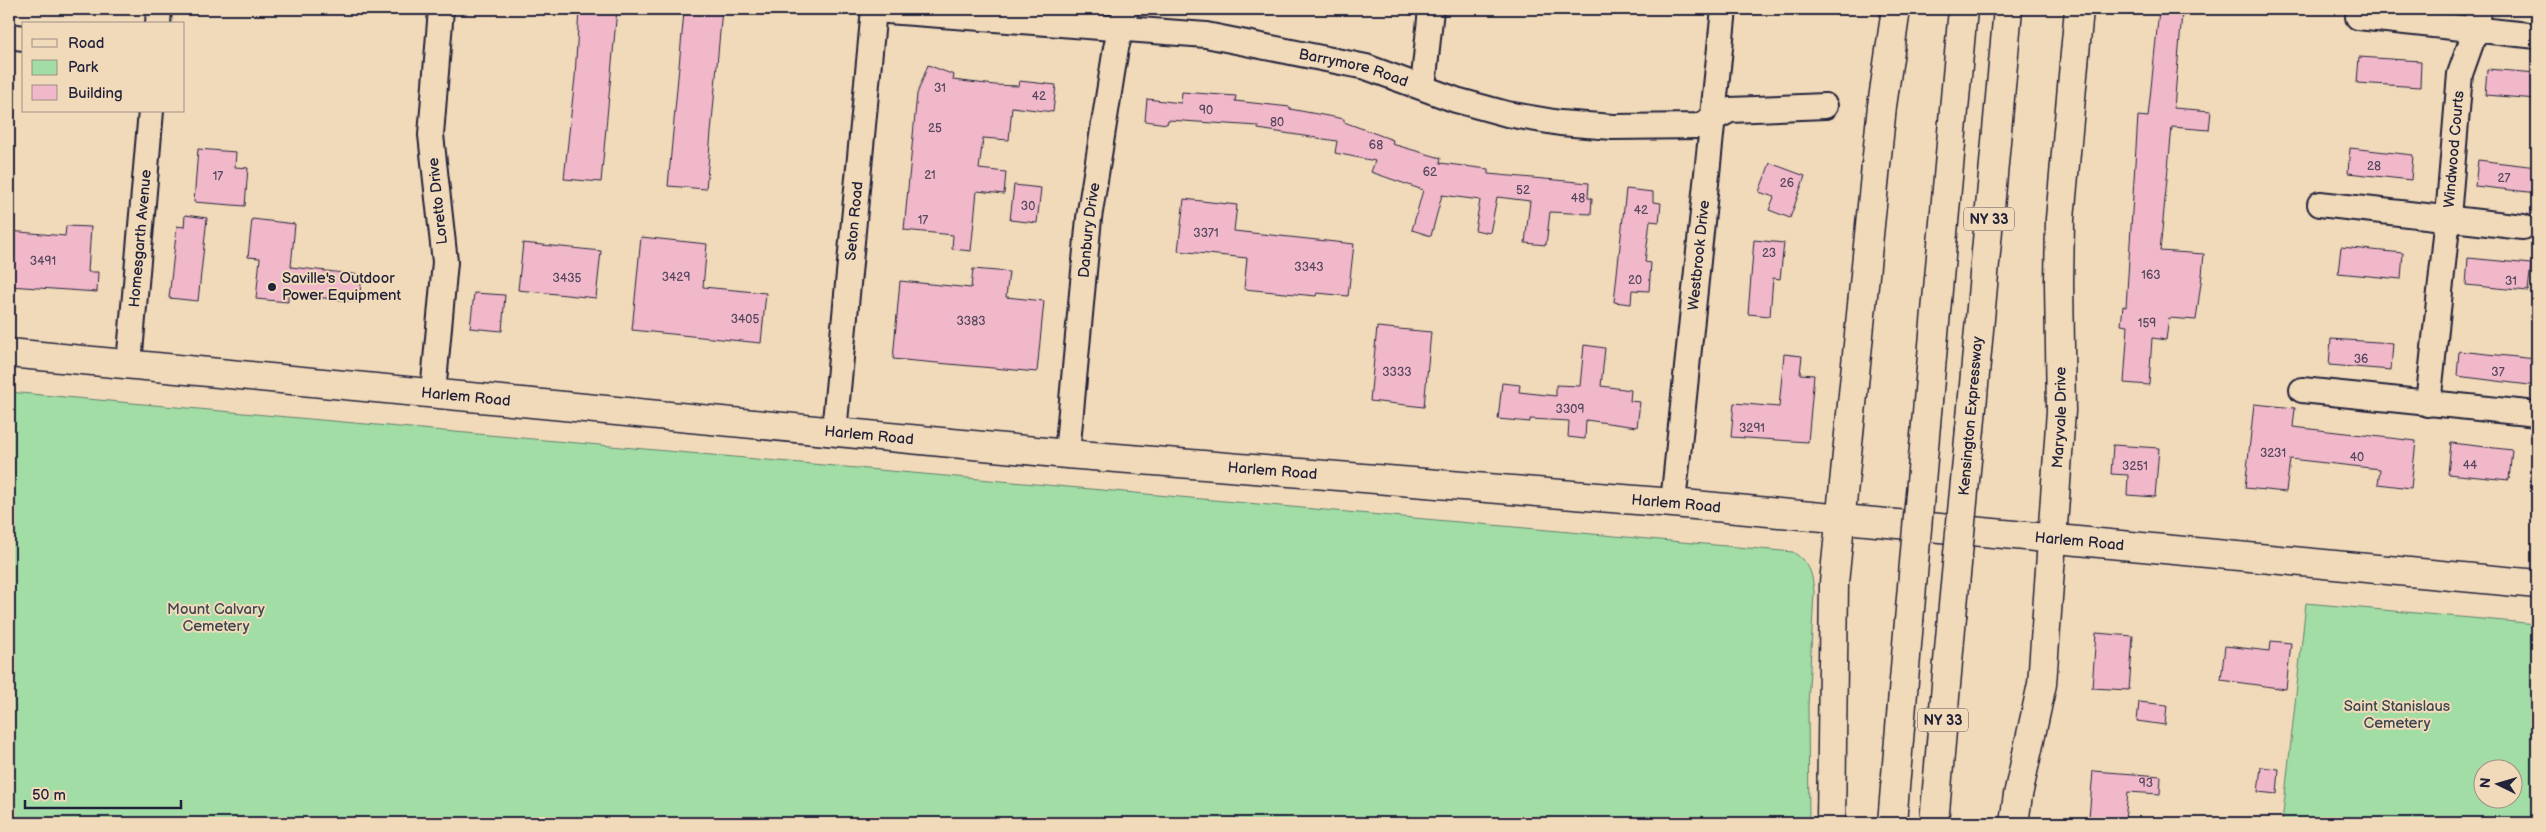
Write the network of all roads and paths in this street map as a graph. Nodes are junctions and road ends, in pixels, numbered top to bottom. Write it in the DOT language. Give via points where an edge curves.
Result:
graph roads {
  1 [pos="159,9"];
  2 [pos="442,9"];
  3 [pos="874,9"];
  4 [pos="1431,9"];
  5 [pos="1724,9"];
  6 [pos="1896,9"];
  7 [pos="1963,9"];
  8 [pos="2008,9"];
  9 [pos="2079,9"];
  10 [pos="2358,17"];
  11 [pos="1124,19"];
  12 [pos="2477,19"];
  13 [pos="158,22"];
  14 [pos="9,36"];
  15 [pos="2537,36"];
  16 [pos="22,38"];
  17 [pos="1423,87"];
  18 [pos="1825,106"];
  19 [pos="151,112"];
  20 [pos="1713,120"];
  21 [pos="2320,204"];
  22 [pos="2448,217"];
  23 [pos="2523,227"];
  24 [pos="9,353"];
  25 [pos="129,364"];
  26 [pos="2302,390"];
  27 [pos="433,393"];
  28 [pos="2428,404"];
  29 [pos="2537,414"];
  30 [pos="834,432"];
  31 [pos="1067,454"];
  32 [pos="1673,503"];
  33 [pos="1840,519"];
  34 [pos="2052,539"];
  35 [pos="2537,584"];
  36 [pos="1831,823"];
  37 [pos="1892,823"];
  38 [pos="1934,823"];
  39 [pos="2014,823"];
  1 -- 13 [label="street"];
  2 -- 27 [label="street, Loretto Drive" via="431,134 445,262"];
  3 -- 11 [label="street, Barrymore Road"];
  3 -- 30 [label="street, Seton Road"];
  4 -- 17 [label="street"];
  5 -- 20 [label="street, Westbrook Drive"];
  6 -- 33 [label="main road" via="1882,106"];
  7 -- 37 [label="main road, NY 33, bridge"];
  8 -- 38 [label="main road, Kensington Expressway / NY 33, bridge"];
  9 -- 34 [label="main road, Maryvale Drive" via="2060,219 2061,411"];
  10 -- 12 [label="street"];
  11 -- 17 [label="street, Barrymore Road" via="1366,67"];
  11 -- 31 [label="street, Danbury Drive" via="1116,48 1089,218"];
  12 -- 15 [label="street"];
  12 -- 22 [label="street, Windwood Courts" via="2460,74"];
  14 -- 16 [label="street"];
  17 -- 20 [label="street, Barrymore Road" via="1507,114 1560,123 1613,127 1699,126"];
  18 -- 20 [label="street, Barrymore Road" via="1730,110"];
  19 -- 25 [label="street, Homesgarth Avenue"];
  20 -- 32 [label="street, Westbrook Drive"];
  21 -- 22 [label="street"];
  22 -- 23 [label="street, Windwood Courts"];
  22 -- 28 [label="street"];
  24 -- 25 [label="main road, Harlem Road"];
  25 -- 27 [label="main road, Harlem Road"];
  26 -- 28 [label="street"];
  27 -- 30 [label="main road, Harlem Road"];
  28 -- 29 [label="street"];
  30 -- 31 [label="main road, Harlem Road"];
  31 -- 32 [label="main road, Harlem Road"];
  32 -- 33 [label="main road, Harlem Road"];
  33 -- 34 [label="main road, Harlem Road"];
  33 -- 36 [label="main road" via="1834,583"];
  34 -- 35 [label="main road, Harlem Road"];
  34 -- 39 [label="main road, Maryvale Drive" via="2042,684"];
}
